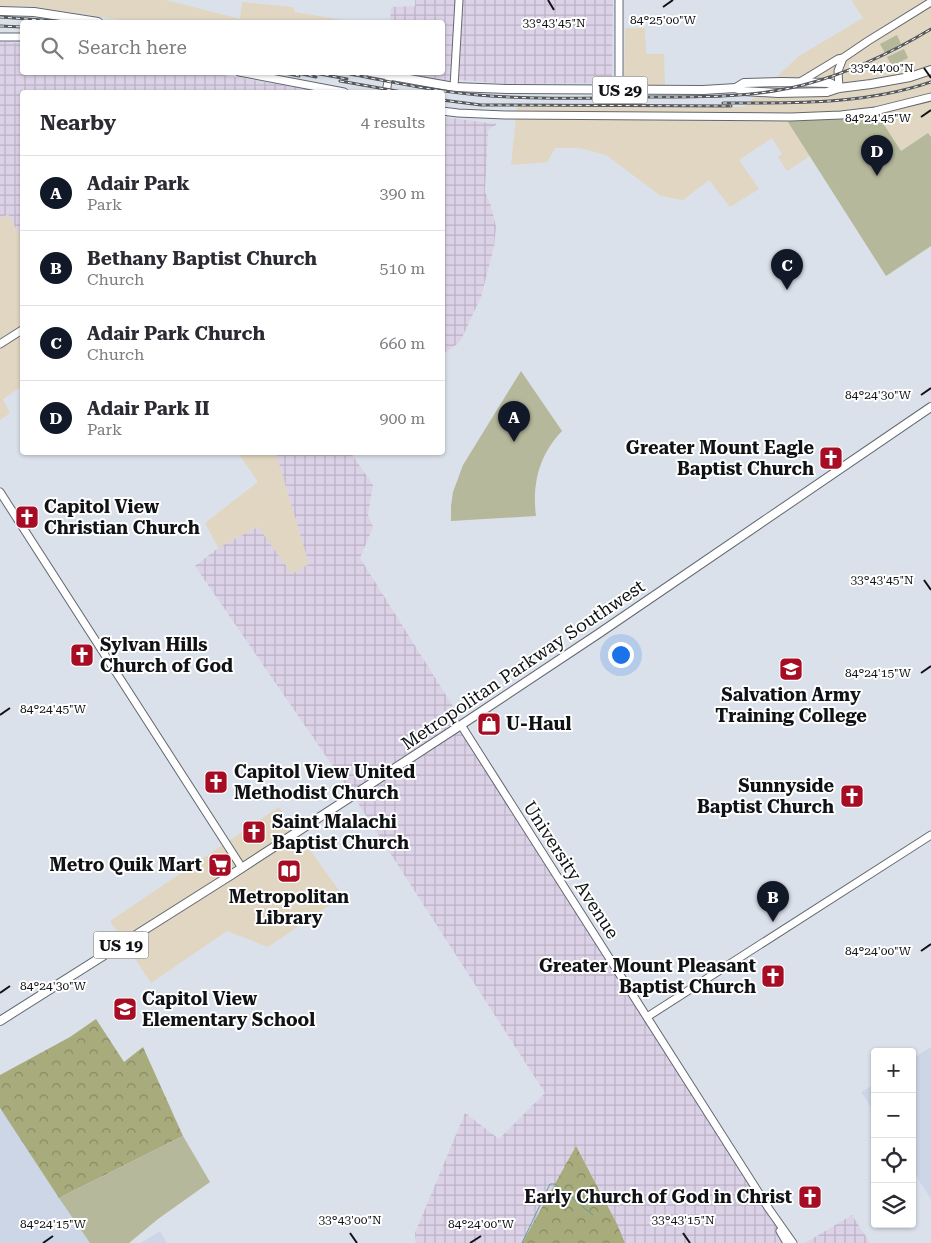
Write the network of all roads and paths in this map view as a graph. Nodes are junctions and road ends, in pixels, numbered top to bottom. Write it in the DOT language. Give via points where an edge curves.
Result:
graph roads {
  1 [pos="459,0"];
  2 [pos="619,0"];
  3 [pos="931,2"];
  4 [pos="0,4"];
  5 [pos="2,11"];
  6 [pos="85,20"];
  7 [pos="0,37"];
  8 [pos="20,37"];
  9 [pos="843,58"];
  10 [pos="931,70"];
  11 [pos="255,75"];
  12 [pos="384,75"];
  13 [pos="389,76"];
  14 [pos="799,83"];
  15 [pos="454,87"];
  16 [pos="736,88"];
  17 [pos="839,88"];
  18 [pos="334,90"];
  19 [pos="386,90"];
  20 [pos="619,90"];
  21 [pos="931,97"];
  22 [pos="445,112"];
  23 [pos="20,331"];
  24 [pos="0,344"];
  25 [pos="931,407"];
  26 [pos="0,492"];
  27 [pos="461,725"];
  28 [pos="931,835"];
  29 [pos="242,868"];
  30 [pos="647,1017"];
  31 [pos="0,1021"];
  32 [pos="769,1208"];
  33 [pos="786,1243"];
  34 [pos="793,1243"];
  1 -- 15 [label="street"];
  2 -- 20 [label="street"];
  3 -- 9 [label="street"];
  4 -- 5 [label="street"];
  5 -- 6 [label="main road"];
  7 -- 8 [label="street"];
  9 -- 14 [label="street"];
  9 -- 17 [label="street" via="838,72"];
  10 -- 17 [label="main road, US 29" via="910,77"];
  11 -- 18 [label="street"];
  12 -- 13 [label="main road, US 29"];
  13 -- 15 [label="main road, US 29"];
  13 -- 19 [label="street"];
  14 -- 16 [label="main road, US 29" via="750,82"];
  14 -- 17 [label="main road, US 29" via="830,83"];
  15 -- 20 [label="main road, US 29"];
  16 -- 17 [label="main road, US 29" via="778,93 827,92"];
  16 -- 20 [label="main road, US 29"];
  21 -- 22 [label="street" via="874,111 790,117 523,116"];
  23 -- 24 [label="street"];
  25 -- 27 [label="main road, Metropolitan Parkway Southwest / US 19"];
  26 -- 29 [label="street"];
  27 -- 29 [label="main road, Metropolitan Parkway Southwest / US 19"];
  27 -- 30 [label="street, University Avenue"];
  28 -- 30 [label="street"];
  29 -- 31 [label="main road, Metropolitan Parkway Southwest / US 19"];
  30 -- 32 [label="street, University Avenue"];
  32 -- 33 [label="street, University Avenue"];
  32 -- 34 [label="street, University Avenue"];
}
